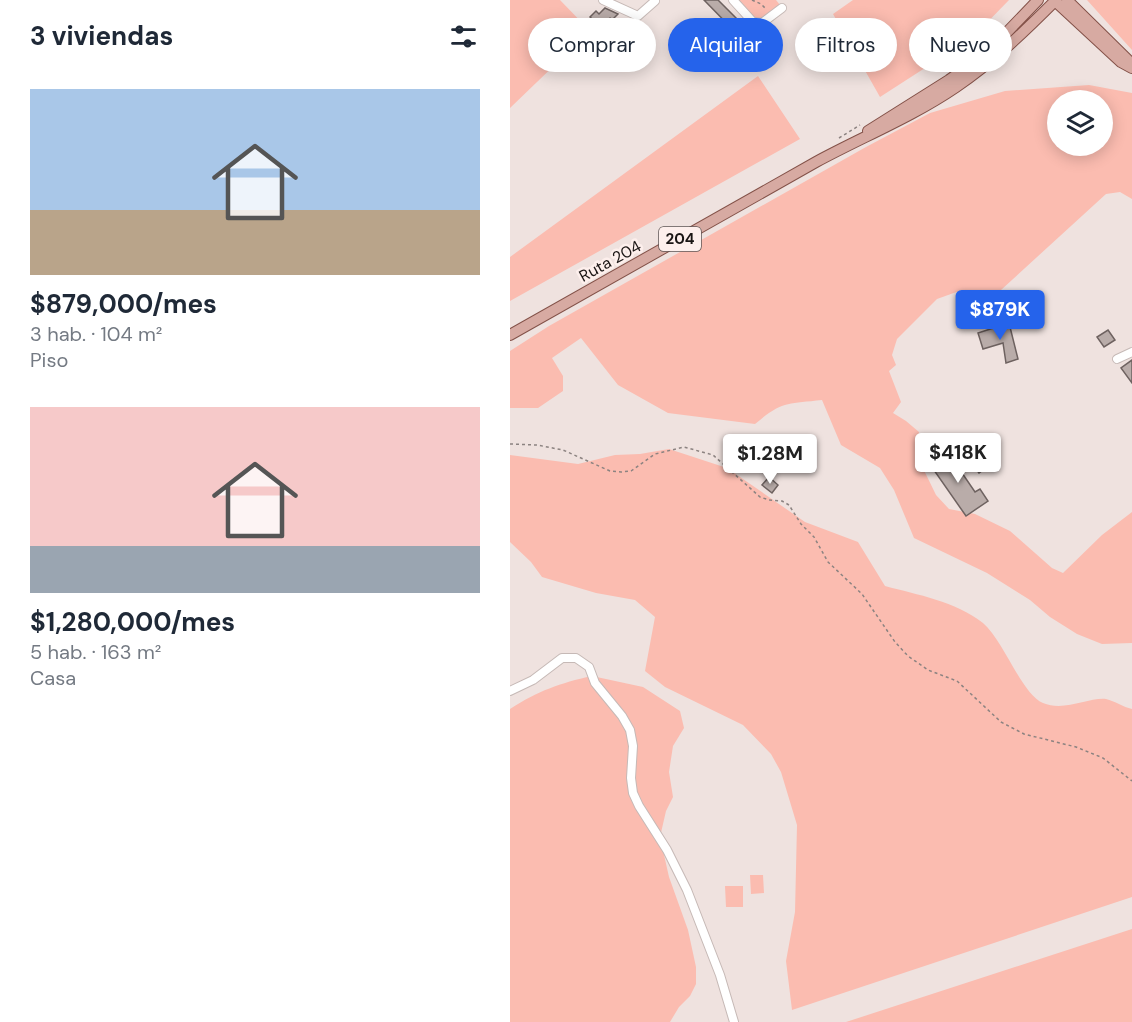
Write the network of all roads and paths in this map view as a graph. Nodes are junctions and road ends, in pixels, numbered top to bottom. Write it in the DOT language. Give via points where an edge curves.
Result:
graph roads {
  1 [pos="603,0"];
  2 [pos="733,0"];
  3 [pos="752,0"];
  4 [pos="1038,0"];
  5 [pos="1055,0"];
  6 [pos="1067,0"];
  7 [pos="1076,0"];
  8 [pos="655,1"];
  9 [pos="782,8"];
  10 [pos="1068,12"];
  11 [pos="1085,16"];
  12 [pos="771,17"];
  13 [pos="1036,20"];
  14 [pos="1132,66"];
  15 [pos="864,122"];
  16 [pos="833,143"];
  17 [pos="851,143"];
  18 [pos="510,335"];
  19 [pos="1132,352"];
  20 [pos="1117,359"];
  21 [pos="510,444"];
  22 [pos="510,691"];
  23 [pos="1132,781"];
  24 [pos="733,1022"];
  1 -- 8 [label="street" via="638,16"];
  2 -- 12 [label="street" via="753,22 762,23"];
  3 -- 12 [label="path" via="764,6"];
  4 -- 17 [label="main road, Ruta 204 / 204" via="987,53"];
  5 -- 10 [label="main road, Ruta 204 / 204"];
  5 -- 13 [label="main road, Ruta 204 / 204"];
  6 -- 11 [label="main road, Ruta 204 / 204"];
  7 -- 11 [label="main road"];
  9 -- 12 [label="street"];
  10 -- 13 [label="main road"];
  10 -- 14 [label="main road, Ruta 204 / 204" via="1121,62"];
  11 -- 14 [label="main road, Ruta 204 / 204"];
  13 -- 17 [label="main road, Ruta 204 / 204" via="955,88 889,127"];
  15 -- 16 [label="path"];
  17 -- 18 [label="main road, Ruta 204 / 204"];
  19 -- 20 [label="street"];
  21 -- 23 [label="path" via="556,449 621,472 631,471 654,454 684,447 713,455 760,497 789,505 828,562 862,594 908,656 928,670 957,681 1001,722 1024,734 1103,758"];
  22 -- 24 [label="street" via="533,680 562,658 576,658 589,667 595,683 630,730 633,793 687,890 720,975"];
}
